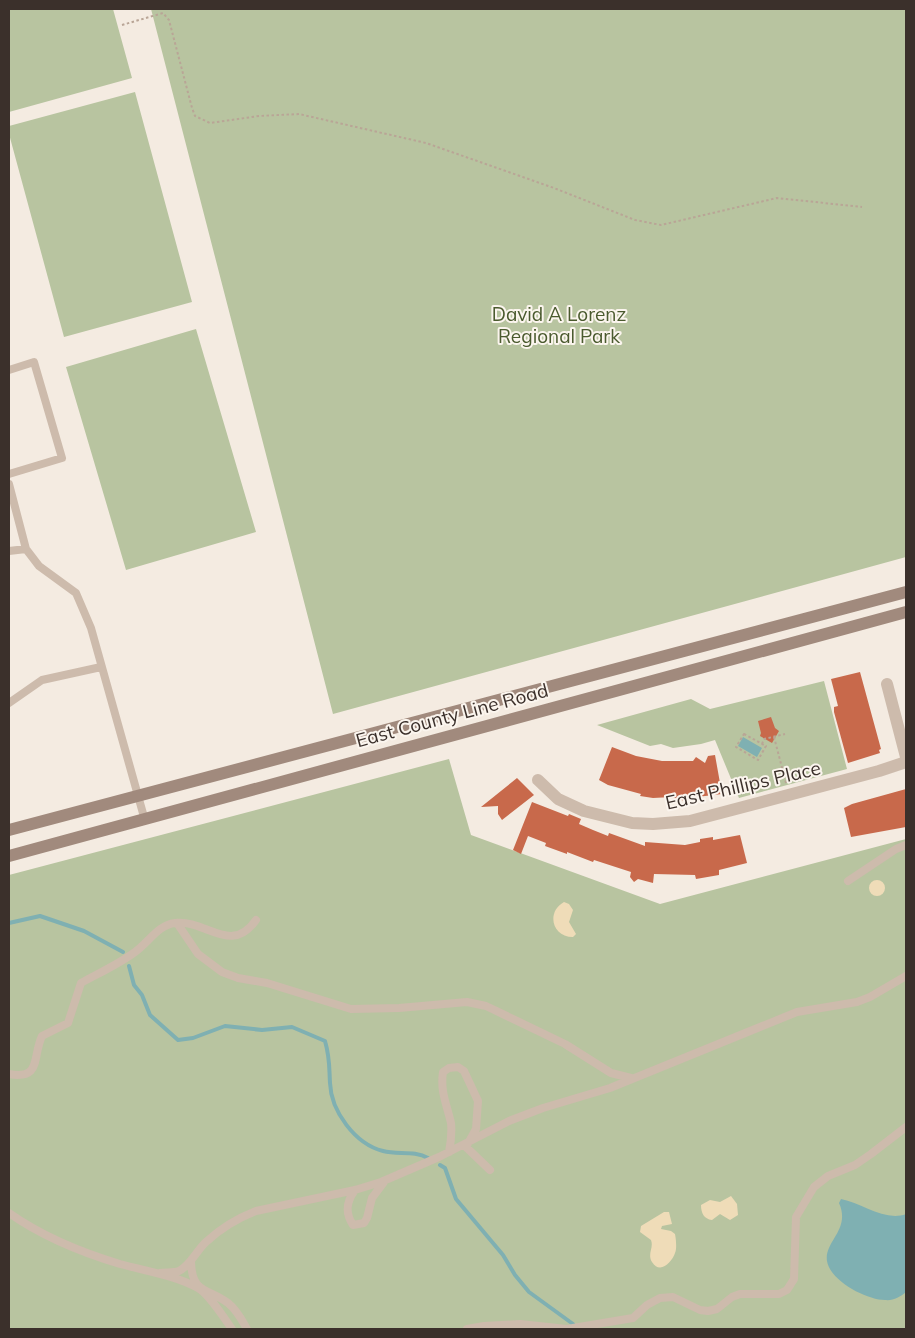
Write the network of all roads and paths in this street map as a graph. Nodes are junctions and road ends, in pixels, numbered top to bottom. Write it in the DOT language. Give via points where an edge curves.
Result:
graph roads {
  1 [pos="122,25"];
  2 [pos="862,207"];
  3 [pos="9,370"];
  4 [pos="9,474"];
  5 [pos="9,484"];
  6 [pos="26,550"];
  7 [pos="9,551"];
  8 [pos="906,592"];
  9 [pos="906,612"];
  10 [pos="101,666"];
  11 [pos="887,684"];
  12 [pos="9,702"];
  13 [pos="785,734"];
  14 [pos="774,737"];
  15 [pos="762,744"];
  16 [pos="906,757"];
  17 [pos="906,762"];
  18 [pos="538,780"];
  19 [pos="138,795"];
  20 [pos="790,795"];
  21 [pos="144,817"];
  22 [pos="9,830"];
  23 [pos="906,845"];
  24 [pos="9,856"];
  25 [pos="848,881"];
  26 [pos="256,920"];
  27 [pos="178,922"];
  28 [pos="906,976"];
  29 [pos="611,1073"];
  30 [pos="9,1074"];
  31 [pos="638,1077"];
  32 [pos="614,1086"];
  33 [pos="906,1127"];
  34 [pos="467,1143"];
  35 [pos="449,1152"];
  36 [pos="490,1170"];
  37 [pos="386,1180"];
  38 [pos="355,1190"];
  39 [pos="9,1213"];
  40 [pos="191,1262"];
  41 [pos="160,1273"];
  42 [pos="200,1288"];
  43 [pos="232,1329"];
  44 [pos="247,1329"];
  45 [pos="467,1329"];
  1 -- 2 [label="path" via="163,13 169,20 195,116 210,123 299,114 426,143 635,220 661,225 776,198"];
  3 -- 4 [label="lane" via="34,362 62,458"];
  5 -- 6 [label="lane"];
  6 -- 7 [label="lane"];
  6 -- 10 [label="lane" via="39,566 76,594 91,628"];
  8 -- 19 [label="main road, East County Line Road"];
  9 -- 21 [label="main road, East County Line Road"];
  10 -- 12 [label="lane" via="42,680"];
  10 -- 19 [label="lane"];
  11 -- 16 [label="street"];
  13 -- 14 [label="path"];
  14 -- 15 [label="path" via="764,739"];
  14 -- 20 [label="path"];
  15 -- 15 [label="path" via="766,746 758,760 736,747 744,734"];
  17 -- 20 [label="street, East Phillips Place"];
  18 -- 20 [label="street, East Phillips Place" via="558,799 584,811 632,823 690,821"];
  19 -- 21 [label="lane"];
  19 -- 22 [label="main road, East County Line Road"];
  21 -- 24 [label="main road, East County Line Road"];
  23 -- 25 [label="lane"];
  26 -- 27 [label="lane" via="245,933 237,936"];
  27 -- 29 [label="lane" via="198,954 222,972 238,978 267,983 351,1009 467,1002 486,1006 565,1044"];
  27 -- 30 [label="lane" via="158,930 135,952 81,982 68,1023 42,1036 37,1062 32,1069 20,1076"];
  28 -- 31 [label="lane" via="857,1002 797,1012"];
  29 -- 31 [label="lane"];
  29 -- 32 [label="lane" via="615,1078"];
  31 -- 32 [label="lane"];
  32 -- 34 [label="lane" via="509,1121"];
  33 -- 45 [label="lane" via="855,1165 828,1176 805,1200 796,1217 794,1279 787,1290 779,1294 740,1294 708,1311 673,1297 660,1298 633,1318 567,1328 501,1324"];
  34 -- 35 [label="lane"];
  34 -- 35 [label="lane" via="476,1129 478,1100 464,1070 449,1068 442,1072 441,1083 450,1122"];
  34 -- 36 [label="lane" via="466,1147"];
  35 -- 37 [label="lane"];
  37 -- 38 [label="lane"];
  37 -- 38 [label="lane" via="372,1198 367,1218 358,1225 353,1225 348,1214 348,1199"];
  38 -- 40 [label="lane" via="274,1206 244,1216 205,1243"];
  39 -- 41 [label="lane" via="72,1248"];
  40 -- 41 [label="lane" via="178,1271"];
  40 -- 42 [label="lane" via="191,1273"];
  41 -- 42 [label="lane"];
  42 -- 43 [label="lane"];
  42 -- 44 [label="lane" via="228,1303 238,1312"];
}
